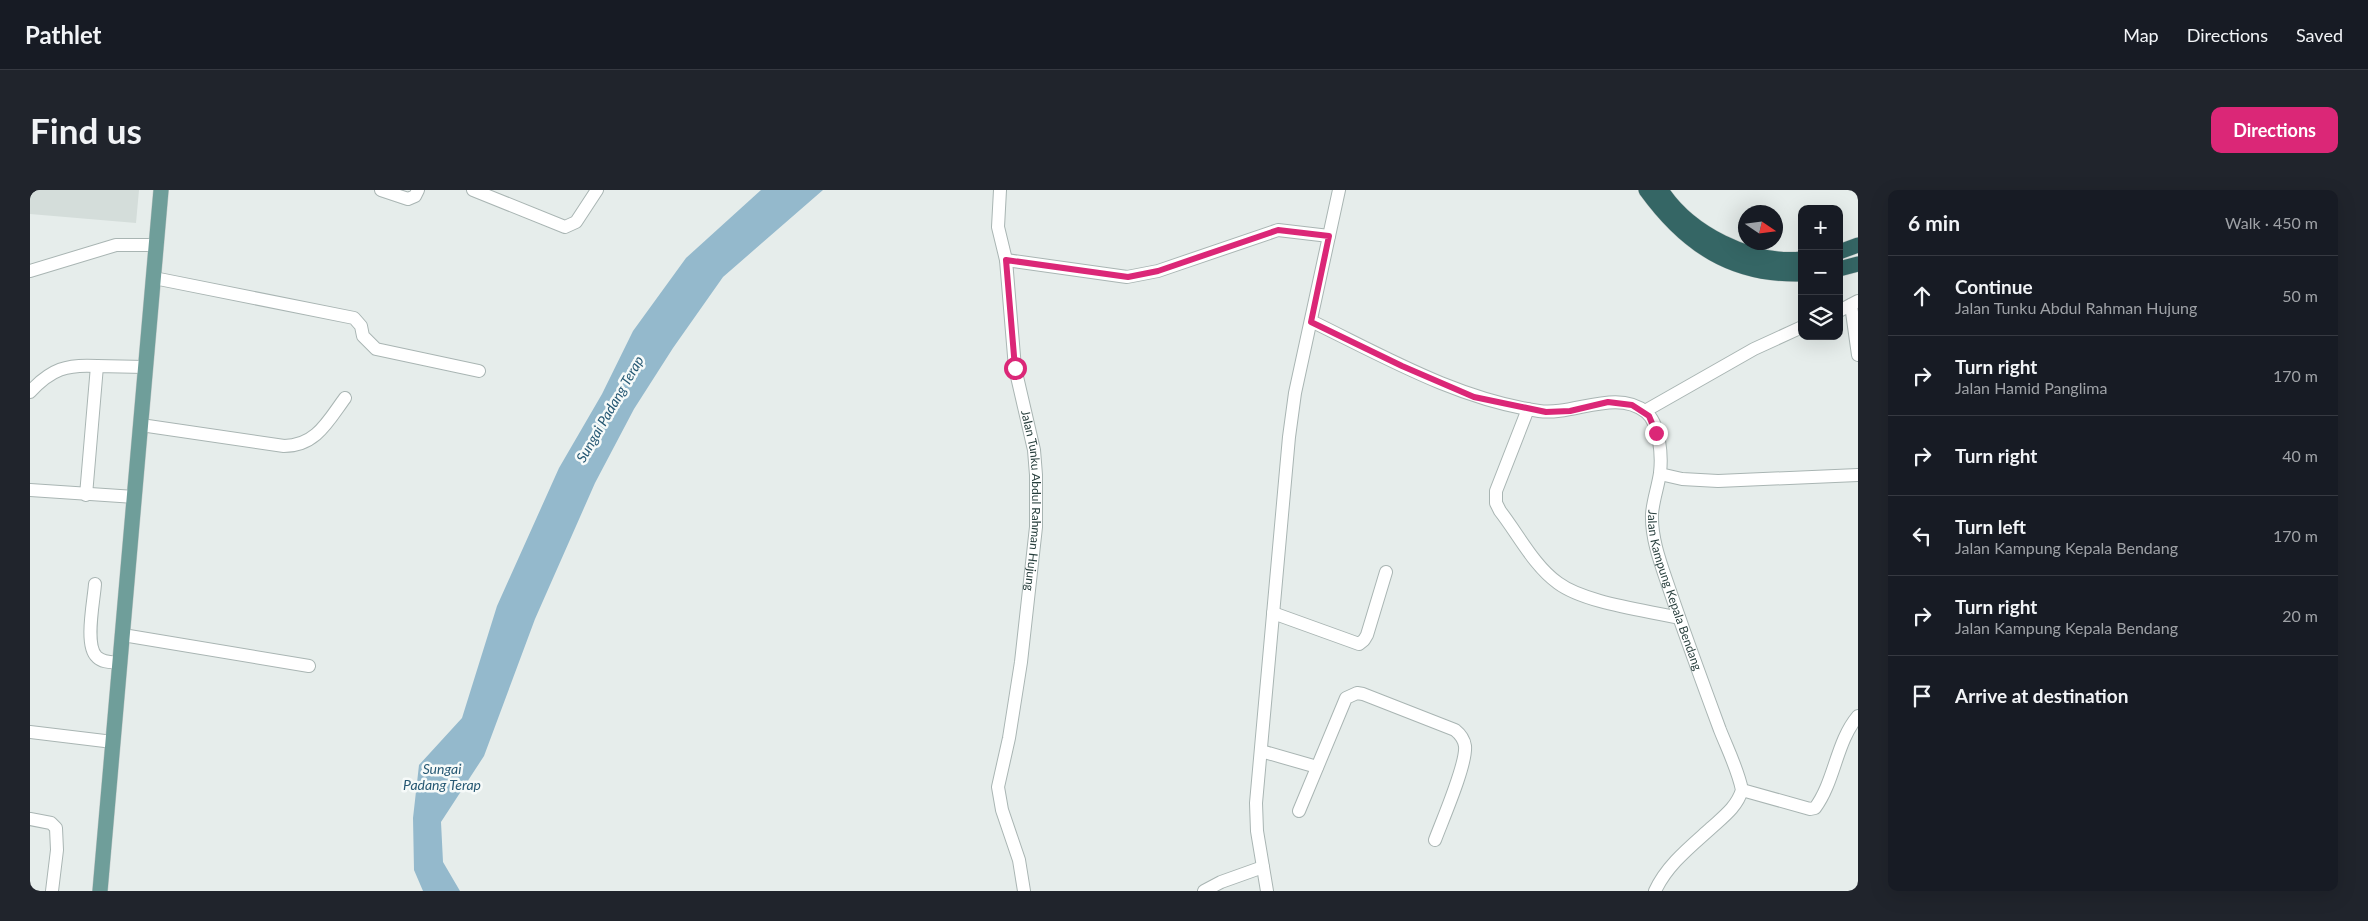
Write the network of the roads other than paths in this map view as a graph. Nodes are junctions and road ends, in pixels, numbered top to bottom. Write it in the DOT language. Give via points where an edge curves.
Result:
graph roads {
  1 [pos="161,190"];
  2 [pos="381,190"];
  3 [pos="418,190"];
  4 [pos="473,190"];
  5 [pos="597,190"];
  6 [pos="1000,190"];
  7 [pos="1339,190"];
  8 [pos="1646,190"];
  9 [pos="1661,190"];
  10 [pos="1329,236"];
  11 [pos="156,245"];
  12 [pos="1858,245"];
  13 [pos="1843,251"];
  14 [pos="1798,259"];
  15 [pos="1006,260"];
  16 [pos="1858,264"];
  17 [pos="1843,268"];
  18 [pos="30,271"];
  19 [pos="1798,274"];
  20 [pos="154,278"];
  21 [pos="1855,303"];
  22 [pos="1843,309"];
  23 [pos="1311,322"];
  24 [pos="1798,329"];
  25 [pos="1858,355"];
  26 [pos="97,366"];
  27 [pos="145,367"];
  28 [pos="479,370"];
  29 [pos="30,392"];
  30 [pos="345,398"];
  31 [pos="1528,409"];
  32 [pos="1645,411"];
  33 [pos="141,425"];
  34 [pos="1660,474"];
  35 [pos="1858,475"];
  36 [pos="30,490"];
  37 [pos="86,495"];
  38 [pos="135,497"];
  39 [pos="1386,572"];
  40 [pos="95,584"];
  41 [pos="1272,614"];
  42 [pos="1679,618"];
  43 [pos="123,635"];
  44 [pos="120,663"];
  45 [pos="309,666"];
  46 [pos="1858,716"];
  47 [pos="30,732"];
  48 [pos="113,742"];
  49 [pos="1261,751"];
  50 [pos="1317,767"];
  51 [pos="1742,790"];
  52 [pos="1299,811"];
  53 [pos="30,819"];
  54 [pos="1435,840"];
  55 [pos="1263,867"];
  56 [pos="52,891"];
  57 [pos="100,891"];
  58 [pos="1024,891"];
  59 [pos="1204,891"];
  60 [pos="1267,891"];
  61 [pos="1655,891"];
  1 -- 11 [label="main road"];
  2 -- 3 [label="street" via="408,199 416,196"];
  4 -- 5 [label="street" via="565,227 576,222"];
  6 -- 15 [label="street, Jalan Tunku Abdul Rahman Hujung" via="998,227"];
  7 -- 10 [label="street"];
  8 -- 19 [label="highway" via="1683,234 1717,258 1782,275"];
  9 -- 14 [label="highway" via="1669,203 1690,221 1727,245 1757,254"];
  10 -- 15 [label="street" via="1278,230 1158,271 1128,277"];
  10 -- 23 [label="street"];
  11 -- 18 [label="street" via="116,245"];
  11 -- 20 [label="main road"];
  12 -- 13 [label="highway"];
  15 -- 58 [label="street, Jalan Tunku Abdul Rahman Hujung" via="1015,368 1034,450 1036,509 1015,705 999,778 1002,810 1019,860"];
  16 -- 17 [label="highway"];
  20 -- 27 [label="main road"];
  20 -- 28 [label="street" via="354,318 376,349"];
  21 -- 22 [label="street"];
  21 -- 25 [label="street"];
  23 -- 31 [label="street" via="1455,390 1495,403"];
  23 -- 41 [label="street" via="1289,437"];
  24 -- 32 [label="street" via="1754,349"];
  26 -- 27 [label="street"];
  26 -- 29 [label="street" via="67,365"];
  26 -- 37 [label="street"];
  27 -- 33 [label="main road"];
  30 -- 33 [label="street" via="322,428 310,440 299,445 284,446"];
  31 -- 32 [label="street" via="1561,412 1608,402 1632,405"];
  31 -- 42 [label="street" via="1498,486 1495,497 1500,511 1548,575 1565,588 1619,605"];
  32 -- 34 [label="street, Jalan Kampung Kepala Bendang" via="1656,433"];
  33 -- 38 [label="main road"];
  34 -- 35 [label="street" via="1718,481"];
  34 -- 42 [label="street, Jalan Kampung Kepala Bendang" via="1652,523"];
  36 -- 37 [label="street"];
  37 -- 38 [label="street"];
  38 -- 43 [label="main road"];
  39 -- 41 [label="street" via="1367,635 1359,644"];
  40 -- 44 [label="street" via="90,631 92,649 104,661"];
  41 -- 49 [label="street"];
  42 -- 51 [label="street, Jalan Kampung Kepala Bendang"];
  43 -- 44 [label="main road"];
  43 -- 45 [label="street"];
  44 -- 48 [label="main road"];
  46 -- 51 [label="street" via="1848,730 1835,768 1815,808"];
  47 -- 48 [label="street"];
  48 -- 57 [label="main road"];
  49 -- 50 [label="street"];
  49 -- 55 [label="street" via="1256,816"];
  50 -- 52 [label="street"];
  50 -- 54 [label="street" via="1346,698 1356,693 1455,730 1463,739 1465,753"];
  51 -- 61 [label="street" via="1736,804 1682,854 1659,881"];
  53 -- 56 [label="street" via="51,823 56,828"];
  55 -- 59 [label="street"];
  55 -- 60 [label="street"];
}
